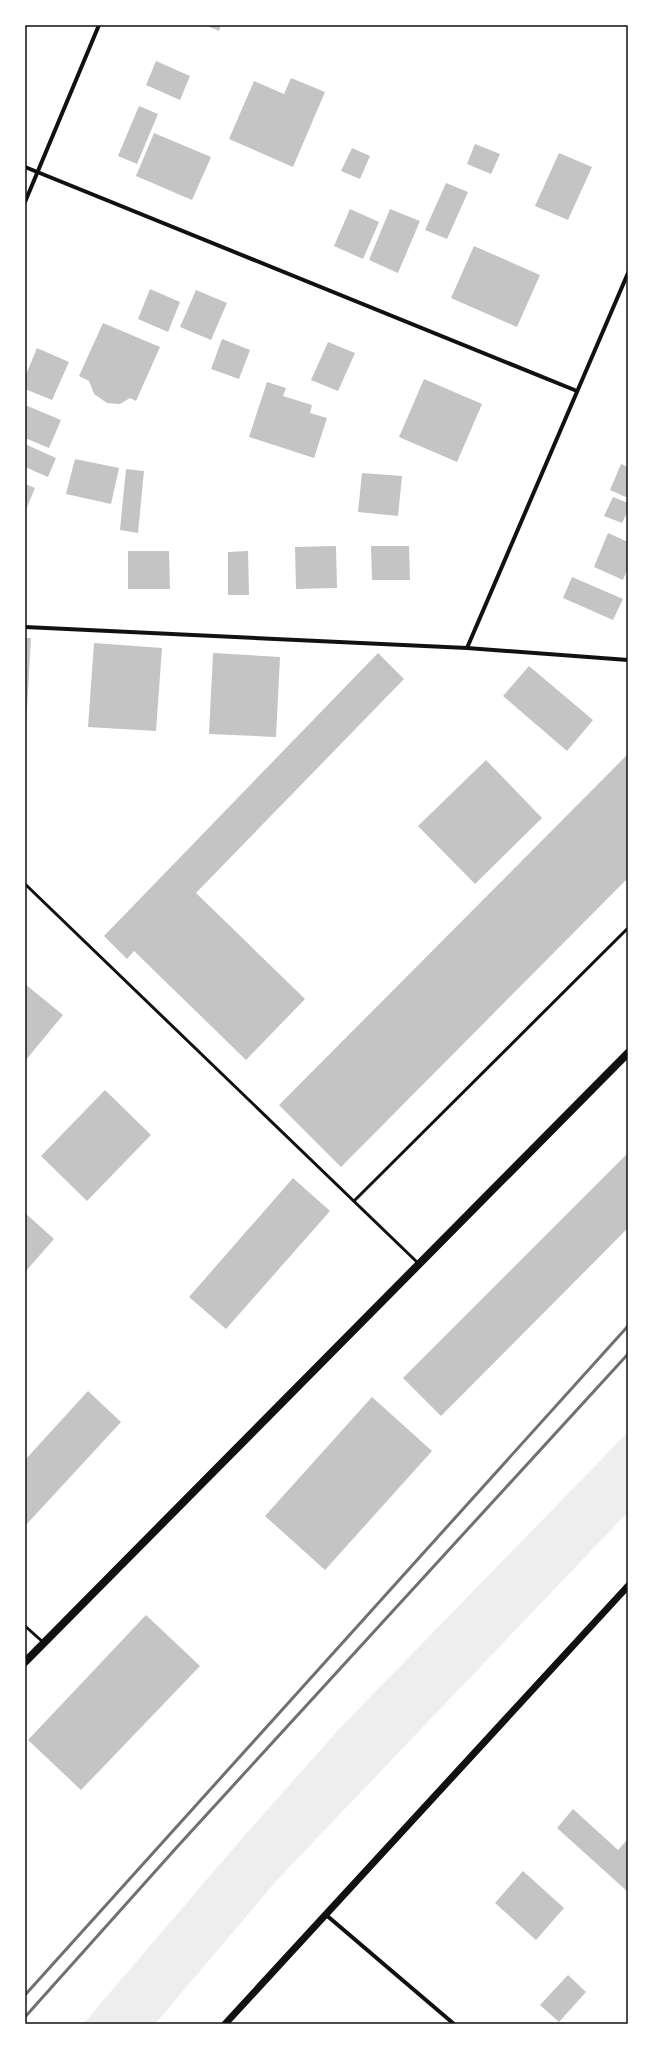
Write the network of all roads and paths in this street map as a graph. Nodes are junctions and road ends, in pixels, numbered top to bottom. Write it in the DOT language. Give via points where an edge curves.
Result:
graph roads {
  1 [pos="99,25"];
  2 [pos="25,167"];
  3 [pos="36,172"];
  4 [pos="25,202"];
  5 [pos="628,273"];
  6 [pos="577,391"];
  7 [pos="25,627"];
  8 [pos="467,648"];
  9 [pos="628,660"];
  10 [pos="25,884"];
  11 [pos="628,928"];
  12 [pos="628,1053"];
  13 [pos="354,1201"];
  14 [pos="418,1263"];
  15 [pos="628,1586"];
  16 [pos="25,1626"];
  17 [pos="44,1643"];
  18 [pos="25,1662"];
  19 [pos="325,1913"];
  20 [pos="225,2024"];
  21 [pos="454,2024"];
  1 -- 3 [label="street"];
  2 -- 3 [label="street"];
  3 -- 4 [label="street"];
  3 -- 6 [label="street"];
  5 -- 6 [label="street"];
  6 -- 8 [label="street"];
  7 -- 8 [label="street"];
  8 -- 9 [label="street"];
  10 -- 13 [label="lane"];
  11 -- 13 [label="lane"];
  12 -- 14 [label="main road"];
  13 -- 14 [label="lane"];
  14 -- 17 [label="main road"];
  15 -- 19 [label="street"];
  16 -- 17 [label="lane"];
  17 -- 18 [label="main road"];
  19 -- 20 [label="street"];
  19 -- 21 [label="street"];
}
